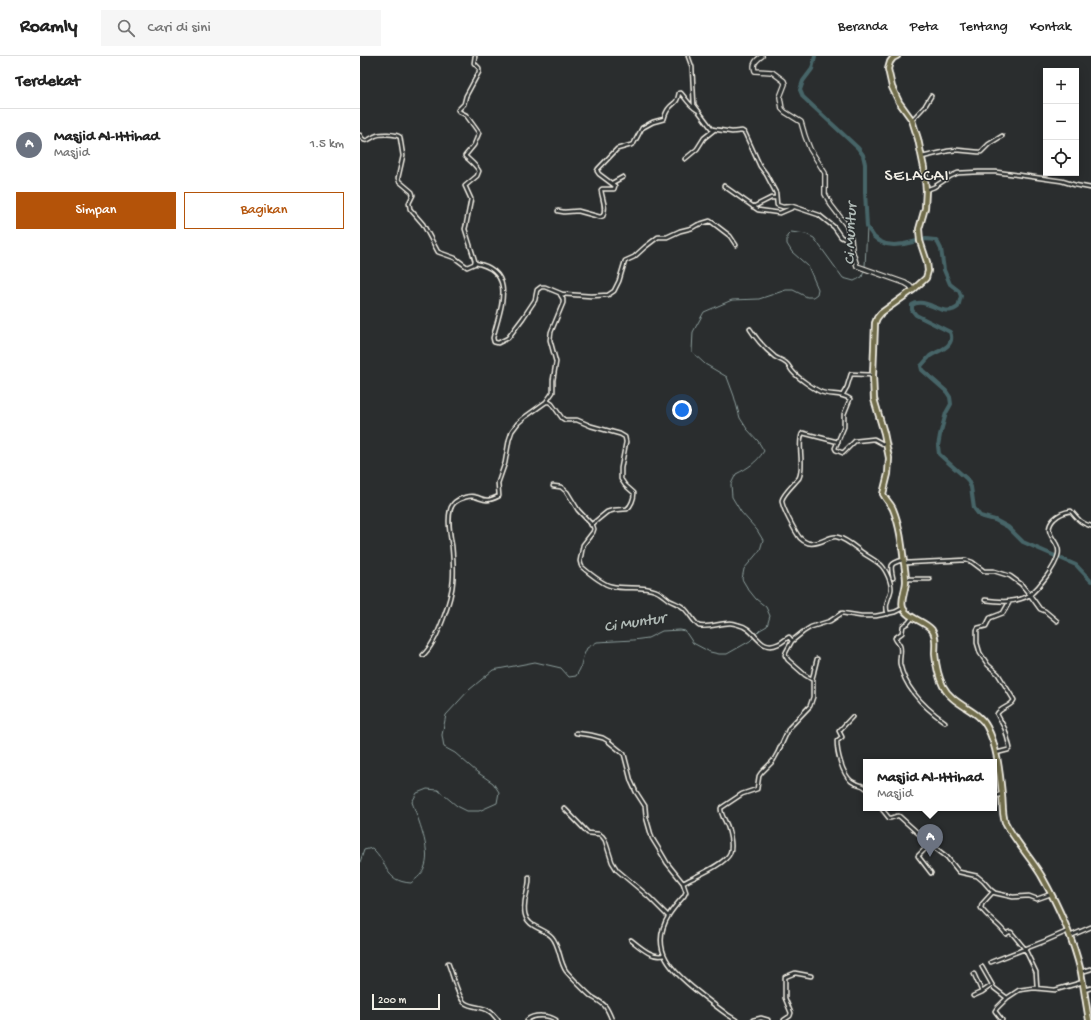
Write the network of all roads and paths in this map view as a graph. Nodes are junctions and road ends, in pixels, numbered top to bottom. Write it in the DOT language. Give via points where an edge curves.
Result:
graph roads {
  1 [pos="475,56"];
  2 [pos="688,56"];
  3 [pos="762,56"];
  4 [pos="897,56"];
  5 [pos="932,96"];
  6 [pos="697,110"];
  7 [pos="912,120"];
  8 [pos="715,130"];
  9 [pos="360,135"];
  10 [pos="1002,136"];
  11 [pos="922,157"];
  12 [pos="685,159"];
  13 [pos="623,177"];
  14 [pos="612,183"];
  15 [pos="724,186"];
  16 [pos="1091,188"];
  17 [pos="926,190"];
  18 [pos="776,198"];
  19 [pos="753,207"];
  20 [pos="794,207"];
  21 [pos="558,211"];
  22 [pos="851,241"];
  23 [pos="736,245"];
  24 [pos="475,263"];
  25 [pos="913,290"];
  26 [pos="560,294"];
  27 [pos="750,330"];
  28 [pos="873,375"];
  29 [pos="843,394"];
  30 [pos="546,402"];
  31 [pos="838,442"];
  32 [pos="887,446"];
  33 [pos="553,486"];
  34 [pos="591,525"];
  35 [pos="1091,526"];
  36 [pos="904,562"];
  37 [pos="893,578"];
  38 [pos="930,579"];
  39 [pos="906,580"];
  40 [pos="1030,595"];
  41 [pos="985,600"];
  42 [pos="1010,602"];
  43 [pos="903,608"];
  44 [pos="888,614"];
  45 [pos="913,617"];
  46 [pos="1057,621"];
  47 [pos="792,641"];
  48 [pos="423,655"];
  49 [pos="817,659"];
  50 [pos="812,679"];
  51 [pos="852,717"];
  52 [pos="945,722"];
  53 [pos="576,733"];
  54 [pos="996,753"];
  55 [pos="997,759"];
  56 [pos="997,760"];
  57 [pos="863,786"];
  58 [pos="1002,794"];
  59 [pos="997,796"];
  60 [pos="564,808"];
  61 [pos="883,811"];
  62 [pos="930,844"];
  63 [pos="931,873"];
  64 [pos="529,877"];
  65 [pos="683,883"];
  66 [pos="993,892"];
  67 [pos="1051,894"];
  68 [pos="668,916"];
  69 [pos="1091,927"];
  70 [pos="1068,931"];
  71 [pos="1070,936"];
  72 [pos="631,940"];
  73 [pos="1025,949"];
  74 [pos="664,955"];
  75 [pos="991,962"];
  76 [pos="448,963"];
  77 [pos="982,967"];
  78 [pos="1091,969"];
  79 [pos="1081,972"];
  80 [pos="974,974"];
  81 [pos="811,976"];
  82 [pos="1082,982"];
  83 [pos="992,985"];
  84 [pos="1037,988"];
  85 [pos="1091,988"];
  86 [pos="1084,990"];
  87 [pos="982,992"];
  88 [pos="973,996"];
  89 [pos="1007,998"];
  90 [pos="1089,1014"];
  91 [pos="498,1020"];
  92 [pos="527,1020"];
  93 [pos="556,1020"];
  94 [pos="612,1020"];
  95 [pos="736,1020"];
  96 [pos="753,1020"];
  97 [pos="768,1020"];
  98 [pos="784,1020"];
  99 [pos="1002,1020"];
  100 [pos="1089,1020"];
  1 -- 24 [label="street" via="474,61 479,72 464,104 458,110 466,115 479,133 474,146 466,156 479,171 465,187 471,199 466,229"];
  2 -- 6 [label="street" via="692,66 694,105"];
  3 -- 22 [label="main road" via="753,67 758,72 772,72 784,81 780,97 782,108 801,122 810,149 825,173 825,194 847,226"];
  4 -- 7 [label="highway" via="888,67 892,87"];
  5 -- 7 [label="street"];
  6 -- 8 [label="street" via="710,128"];
  6 -- 14 [label="street" via="690,106 681,93 679,94 664,119 642,129 634,143 617,149 598,169 599,174"];
  7 -- 11 [label="highway"];
  8 -- 12 [label="street"];
  8 -- 18 [label="street" via="745,133 776,193"];
  9 -- 24 [label="street" via="366,141 378,135 400,137 403,156 398,178 412,192 410,209 423,224 438,252 455,258 469,267"];
  10 -- 11 [label="street" via="981,152 957,150"];
  11 -- 17 [label="highway"];
  13 -- 14 [label="street"];
  14 -- 21 [label="street" via="616,186 614,189 601,190 605,207 603,216 578,211"];
  15 -- 19 [label="street"];
  16 -- 17 [label="street" via="1062,181 979,172 958,173"];
  17 -- 25 [label="highway" via="919,236 928,274"];
  18 -- 19 [label="street"];
  18 -- 20 [label="street" via="778,206"];
  19 -- 20 [label="street" via="780,213"];
  20 -- 22 [label="street" via="819,215 834,227 841,237"];
  22 -- 25 [label="main road" via="857,266 905,283"];
  23 -- 26 [label="street" via="730,236 712,222 696,224 667,237 658,238 634,258 626,260 620,282 612,293 591,296"];
  24 -- 26 [label="street" via="491,268 503,285 503,300 493,338 496,343 509,336 535,300 538,290 544,286"];
  25 -- 28 [label="highway" via="877,318"];
  26 -- 30 [label="street" via="563,303 550,338 556,361 553,392"];
  27 -- 29 [label="street" via="775,357 786,363 794,373 812,386 821,392"];
  28 -- 29 [label="street" via="851,374"];
  28 -- 32 [label="highway" via="874,399"];
  29 -- 31 [label="street" via="850,400"];
  30 -- 34 [label="street" via="552,404 564,420 577,420 620,434 626,439 621,477 634,493 634,498 626,509 607,512"];
  30 -- 48 [label="street" via="525,416 512,431 498,482 499,496 490,500 474,496 464,498 455,502 452,508 449,525 453,586 436,637"];
  31 -- 32 [label="street" via="835,449 842,453 856,441 874,439"];
  31 -- 44 [label="street" via="803,433 800,436 801,474 784,495 783,502 803,541 815,544 834,536 838,537 881,565 891,587 886,608"];
  32 -- 36 [label="highway" via="889,463 883,494 893,509"];
  33 -- 34 [label="street" via="567,492"];
  34 -- 47 [label="street" via="594,530 583,545 580,564 607,585 656,591 682,607 698,626 730,623 744,626 767,646 778,644 788,637"];
  35 -- 40 [label="street" via="1074,517 1071,511 1058,515 1051,523 1049,531 1057,544 1059,554 1047,576"];
  36 -- 37 [label="street" via="892,564"];
  36 -- 39 [label="highway"];
  36 -- 40 [label="street" via="966,560 984,571 1010,576"];
  38 -- 39 [label="street"];
  39 -- 43 [label="highway"];
  40 -- 42 [label="street"];
  40 -- 46 [label="street" via="1040,609"];
  41 -- 42 [label="street"];
  42 -- 54 [label="street" via="1003,613 990,618 986,626 977,630 980,653 998,674 1014,700 997,714 1010,748"];
  43 -- 44 [label="street"];
  43 -- 45 [label="highway"];
  44 -- 47 [label="street" via="868,616 842,613 830,621 807,629"];
  45 -- 52 [label="street" via="903,626 902,633 895,638 900,646 903,676 915,695"];
  45 -- 54 [label="highway" via="930,628 934,635 937,670 944,687 954,700 982,719"];
  47 -- 50 [label="street" via="786,653 787,659 806,677"];
  49 -- 50 [label="street"];
  50 -- 65 [label="street" via="813,697 810,706 789,728 773,761 761,773 757,789 738,796 720,809 730,834 729,856 716,866"];
  51 -- 57 [label="street" via="838,731 842,737 837,741 838,754 850,779"];
  53 -- 65 [label="street" via="603,738 623,753 631,781 645,806 652,838"];
  54 -- 55 [label="highway"];
  56 -- 58 [label="highway"];
  58 -- 59 [label="street"];
  58 -- 67 [label="highway" via="1006,824 1041,874"];
  60 -- 68 [label="street" via="588,833 602,836 617,870"];
  61 -- 62 [label="street" via="888,818 899,816"];
  62 -- 63 [label="street" via="918,856"];
  62 -- 66 [label="street" via="947,857 959,872 977,876"];
  64 -- 94 [label="street" via="524,904 527,920 552,937 565,969 604,1005"];
  65 -- 68 [label="street" via="685,895"];
  66 -- 67 [label="street" via="1038,899"];
  66 -- 73 [label="street" via="981,908 1006,934 1010,932"];
  67 -- 70 [label="highway"];
  68 -- 74 [label="street" via="661,938"];
  69 -- 71 [label="street"];
  70 -- 71 [label="highway"];
  70 -- 73 [label="street"];
  71 -- 79 [label="highway"];
  72 -- 74 [label="street" via="651,954"];
  73 -- 75 [label="street"];
  73 -- 84 [label="street" via="1036,972"];
  74 -- 95 [label="street" via="682,980"];
  76 -- 91 [label="street" via="463,1001 467,1005 489,1010"];
  77 -- 83 [label="street"];
  78 -- 79 [label="street"];
  79 -- 82 [label="highway"];
  80 -- 87 [label="street"];
  81 -- 98 [label="street" via="795,973 785,977 785,998 791,1014"];
  82 -- 84 [label="street" via="1055,990"];
  82 -- 86 [label="highway"];
  83 -- 87 [label="street"];
  83 -- 89 [label="street"];
  84 -- 89 [label="street" via="1019,990"];
  85 -- 86 [label="street"];
  86 -- 90 [label="highway"];
  87 -- 88 [label="street"];
  89 -- 99 [label="street" via="995,1011"];
  90 -- 100 [label="highway"];
  92 -- 93 [label="street" via="532,1017 552,1017"];
  96 -- 97 [label="street"];
}
